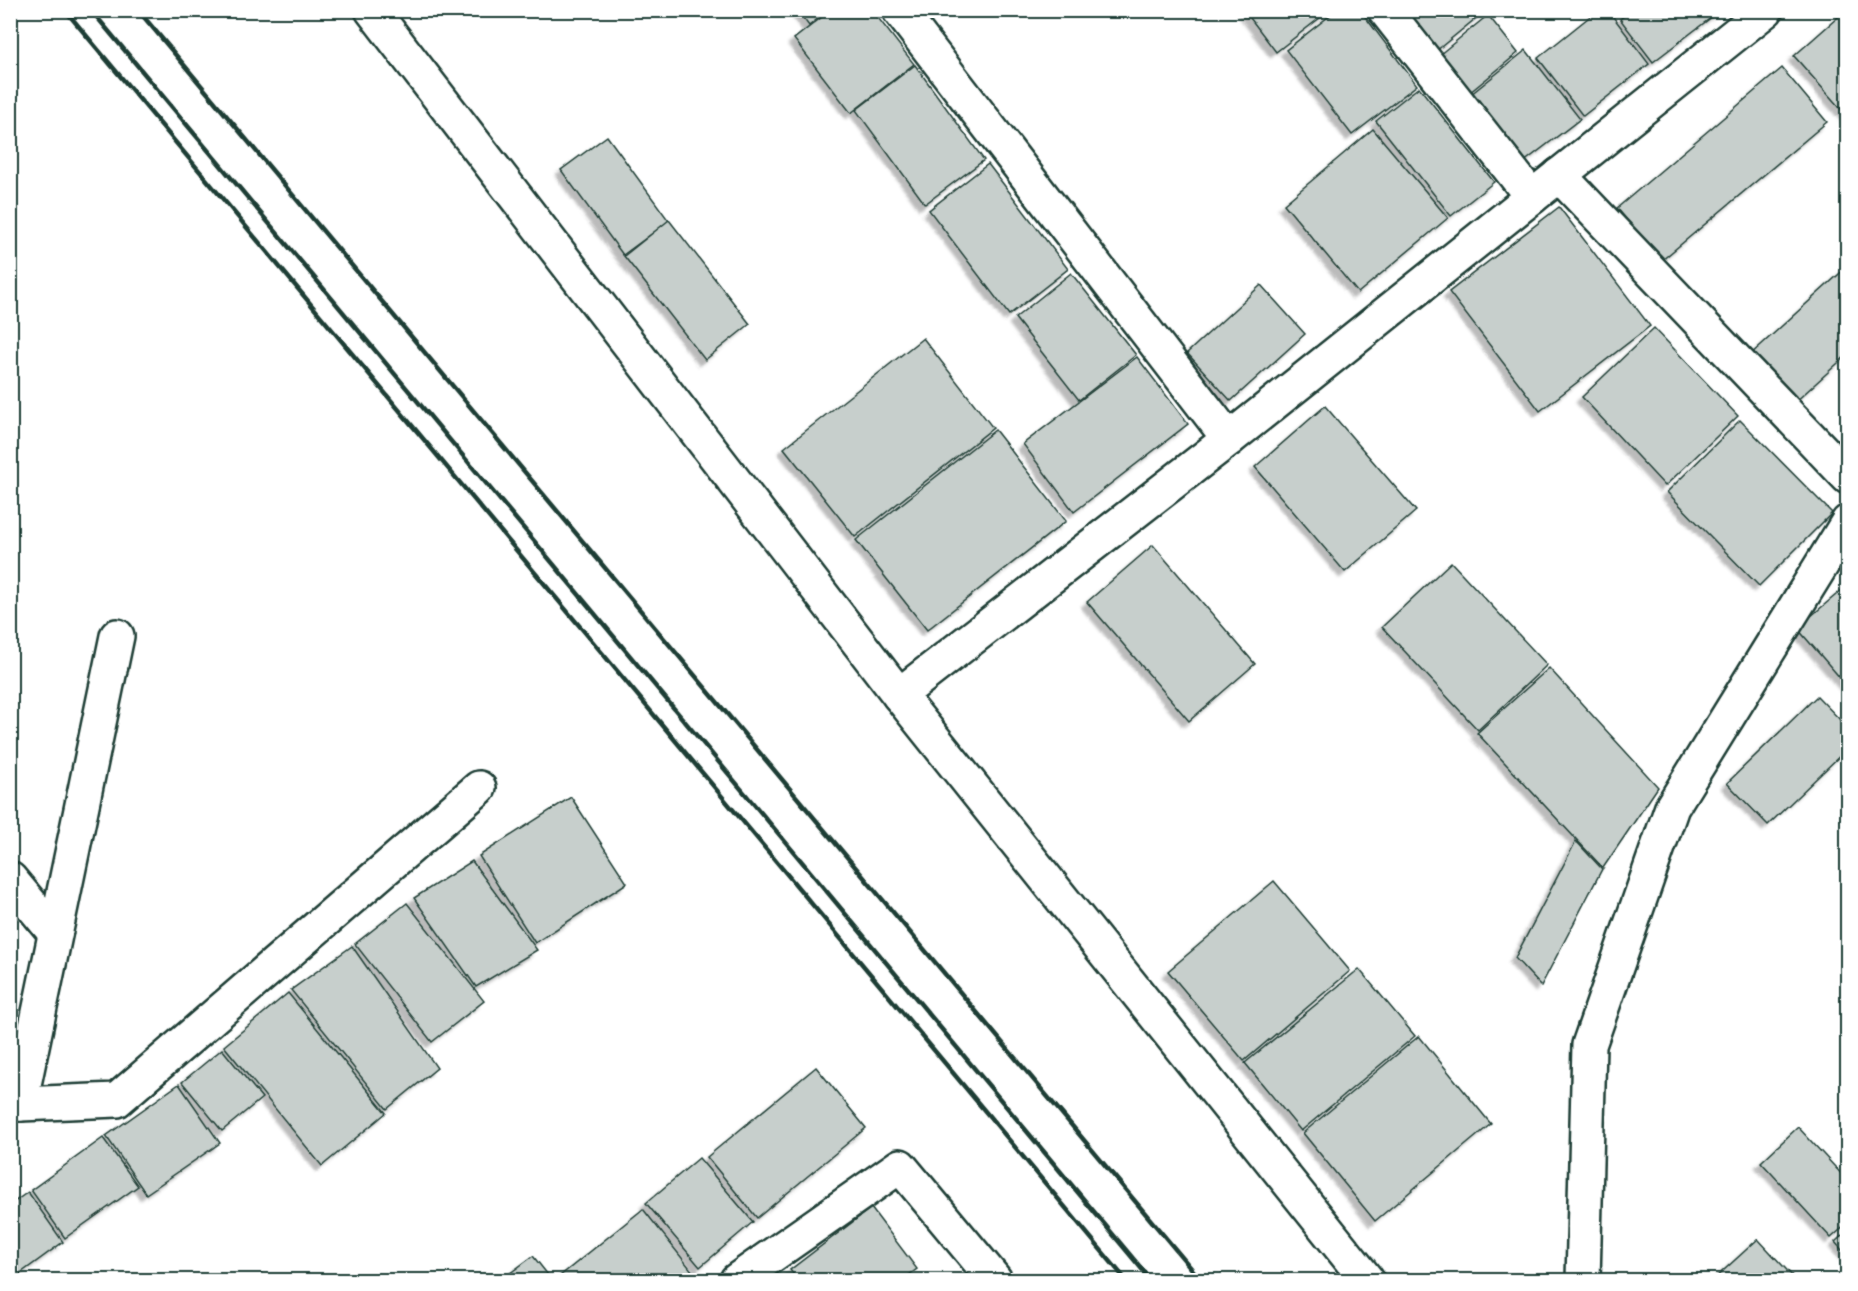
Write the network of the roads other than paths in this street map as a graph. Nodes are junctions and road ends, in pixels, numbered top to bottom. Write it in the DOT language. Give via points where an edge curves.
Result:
graph roads {
  1 [pos="372,10"];
  2 [pos="899,10"];
  3 [pos="1385,10"];
  4 [pos="1766,10"];
  5 [pos="1559,175"];
  6 [pos="1532,197"];
  7 [pos="1229,439"];
  8 [pos="1848,477"];
  9 [pos="1848,522"];
  10 [pos="117,636"];
  11 [pos="899,695"];
  12 [pos="479,788"];
  13 [pos="10,879"];
  14 [pos="56,933"];
  15 [pos="15,1108"];
  16 [pos="737,1281"];
  17 [pos="995,1281"];
  18 [pos="1367,1281"];
  19 [pos="1583,1281"];
  1 -- 11 [label="street"];
  2 -- 7 [label="street"];
  3 -- 6 [label="street"];
  4 -- 5 [label="street"];
  5 -- 6 [label="street"];
  5 -- 8 [label="street"];
  6 -- 7 [label="street"];
  7 -- 11 [label="street"];
  9 -- 19 [label="street" via="1672,807 1589,1045"];
  10 -- 14 [label="street"];
  11 -- 18 [label="street"];
  12 -- 15 [label="street" via="117,1100"];
  13 -- 14 [label="street"];
  14 -- 15 [label="street"];
  16 -- 17 [label="street" via="900,1166"];
}
